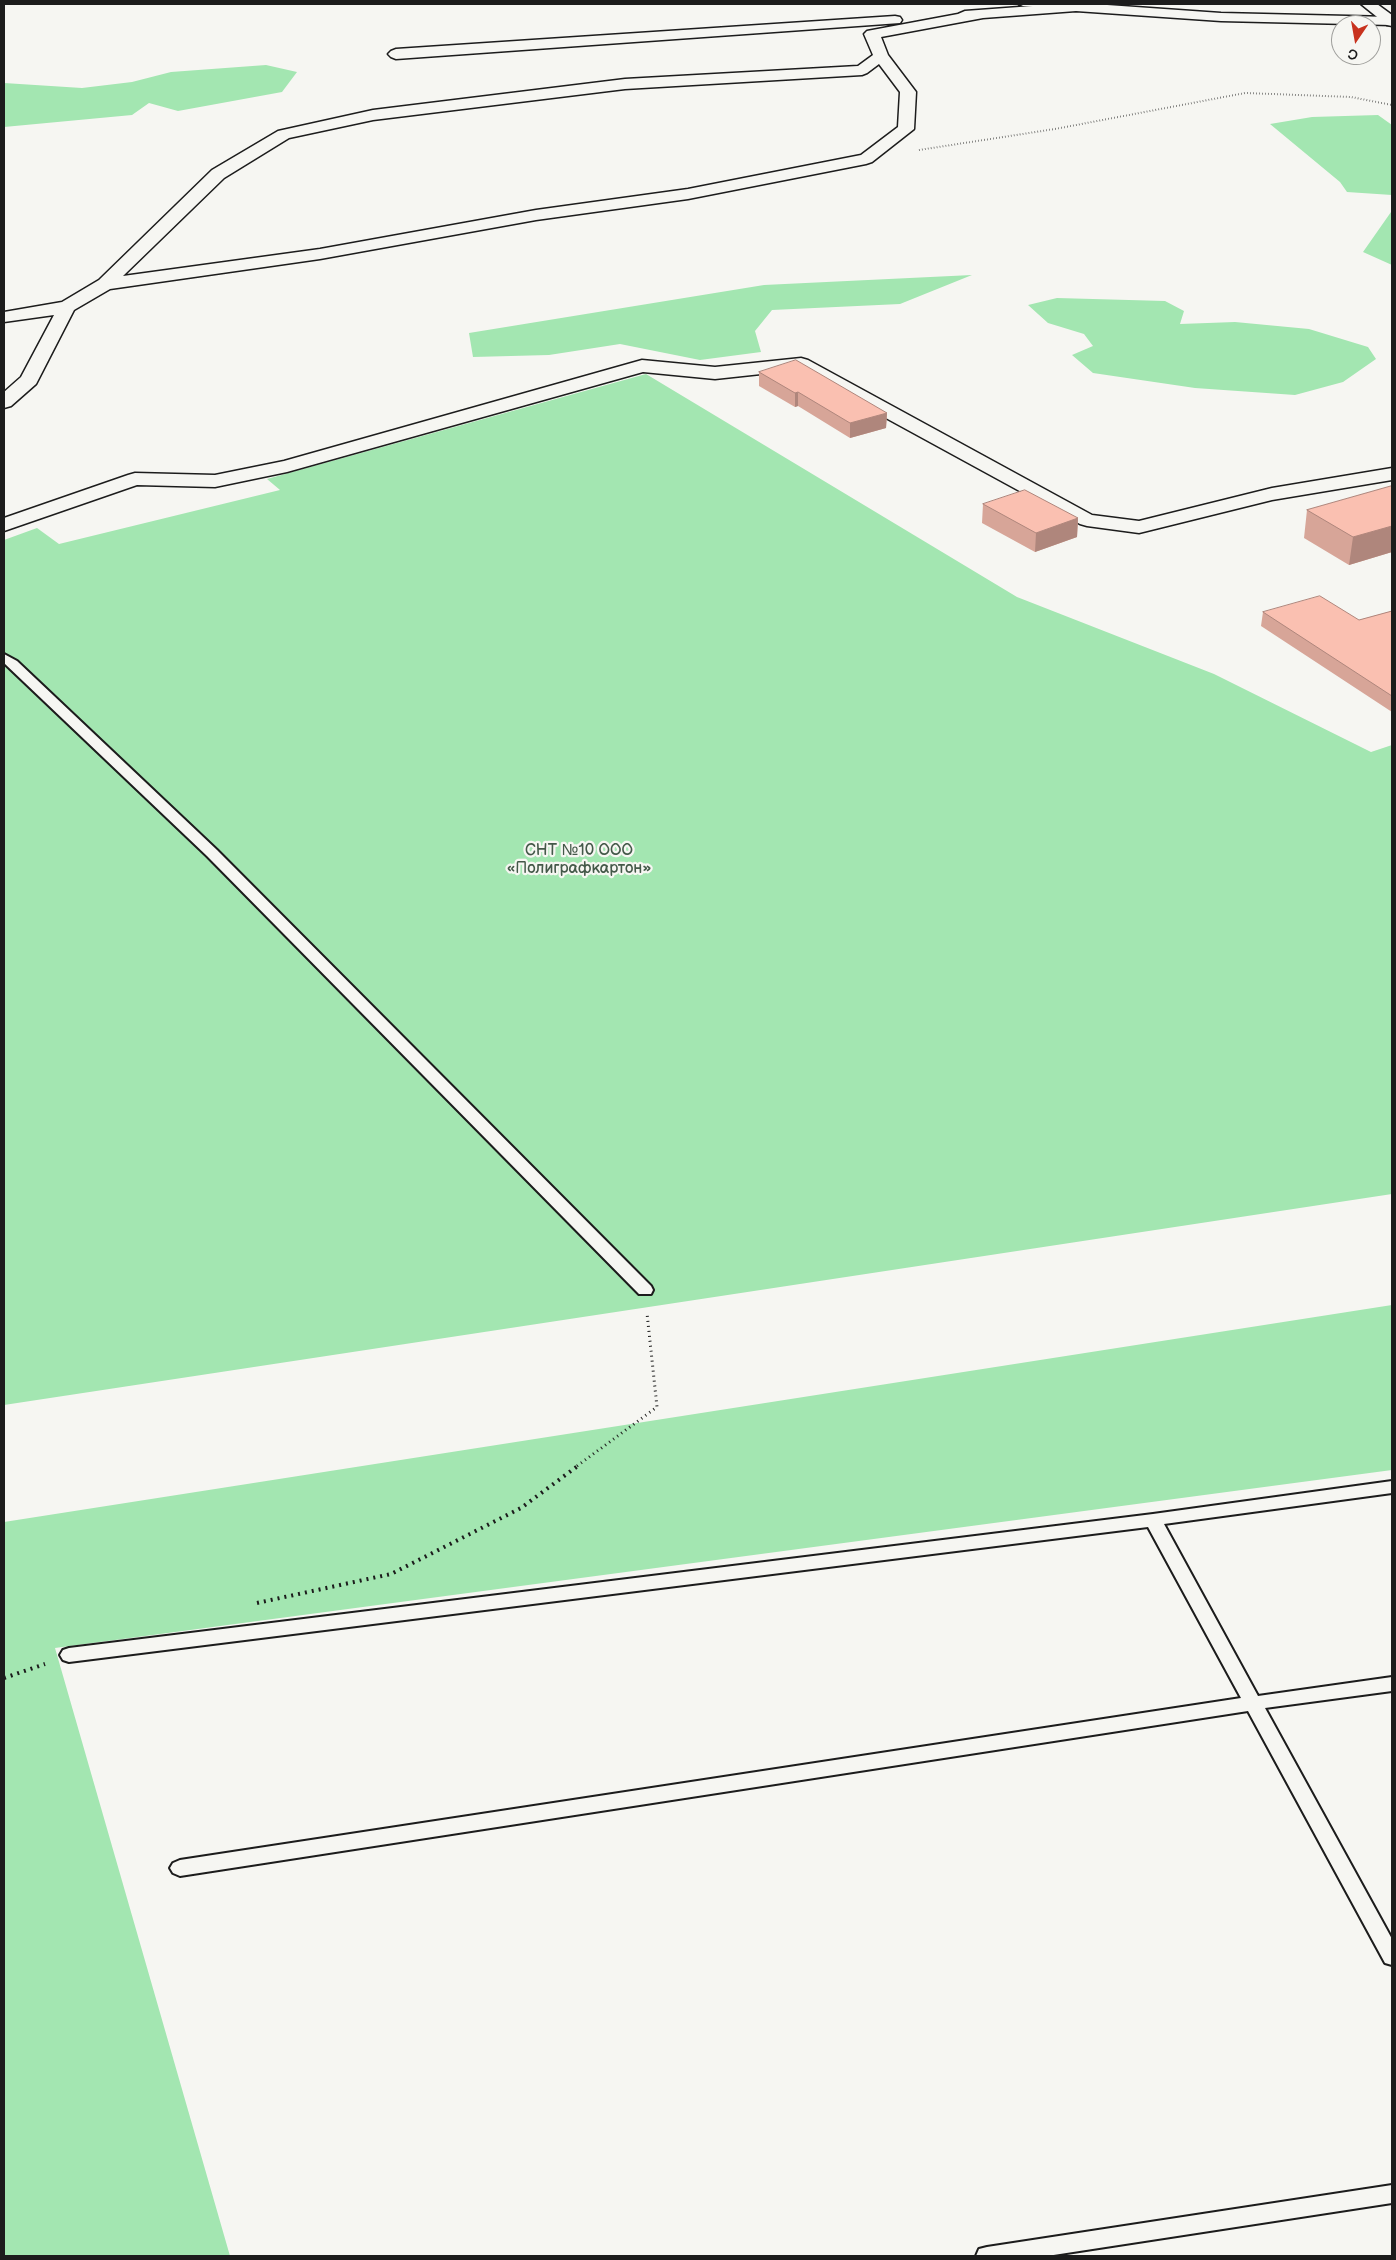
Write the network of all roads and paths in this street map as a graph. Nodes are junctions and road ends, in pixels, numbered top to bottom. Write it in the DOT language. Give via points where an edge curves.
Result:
graph roads {
  1 [pos="1023,4"];
  2 [pos="1368,4"];
  3 [pos="1076,7"];
  4 [pos="982,14"];
  5 [pos="1392,21"];
  6 [pos="396,54"];
  7 [pos="881,56"];
  8 [pos="1392,105"];
  9 [pos="914,151"];
  10 [pos="105,284"];
  11 [pos="67,307"];
  12 [pos="4,316"];
  13 [pos="4,402"];
  14 [pos="1392,474"];
  15 [pos="4,525"];
  16 [pos="4,658"];
  17 [pos="645,1290"];
  18 [pos="1392,1487"];
  19 [pos="1153,1520"];
  20 [pos="254,1604"];
  21 [pos="69,1655"];
  22 [pos="4,1678"];
  23 [pos="1392,1684"];
  24 [pos="1253,1703"];
  25 [pos="180,1868"];
  26 [pos="1392,1957"];
  27 [pos="1392,2194"];
  28 [pos="986,2256"];
  1 -- 3 [label="lane"];
  2 -- 5 [label="street"];
  3 -- 4 [label="street"];
  3 -- 5 [label="street" via="1221,17"];
  4 -- 6 [label="street"];
  4 -- 7 [label="street" via="872,34"];
  7 -- 10 [label="street" via="862,70 625,84 373,115 284,134 218,174"];
  7 -- 10 [label="street" via="908,92 906,129 866,159 688,194 536,215 320,254"];
  8 -- 9 [label="path" via="1351,97 1246,92 1055,129"];
  10 -- 11 [label="street"];
  11 -- 12 [label="street"];
  11 -- 13 [label="street" via="28,380"];
  14 -- 15 [label="street" via="1272,494 1139,527 1087,520 801,364 715,373 642,366 287,466 215,481 135,479"];
  16 -- 17 [label="lane" via="212,853"];
  17 -- 20 [label="path" via="657,1407 521,1508 391,1574"];
  18 -- 19 [label="lane"];
  19 -- 21 [label="lane"];
  19 -- 24 [label="lane"];
  21 -- 22 [label="path"];
  23 -- 24 [label="lane"];
  24 -- 25 [label="lane"];
  24 -- 26 [label="lane"];
  27 -- 28 [label="lane"];
}
